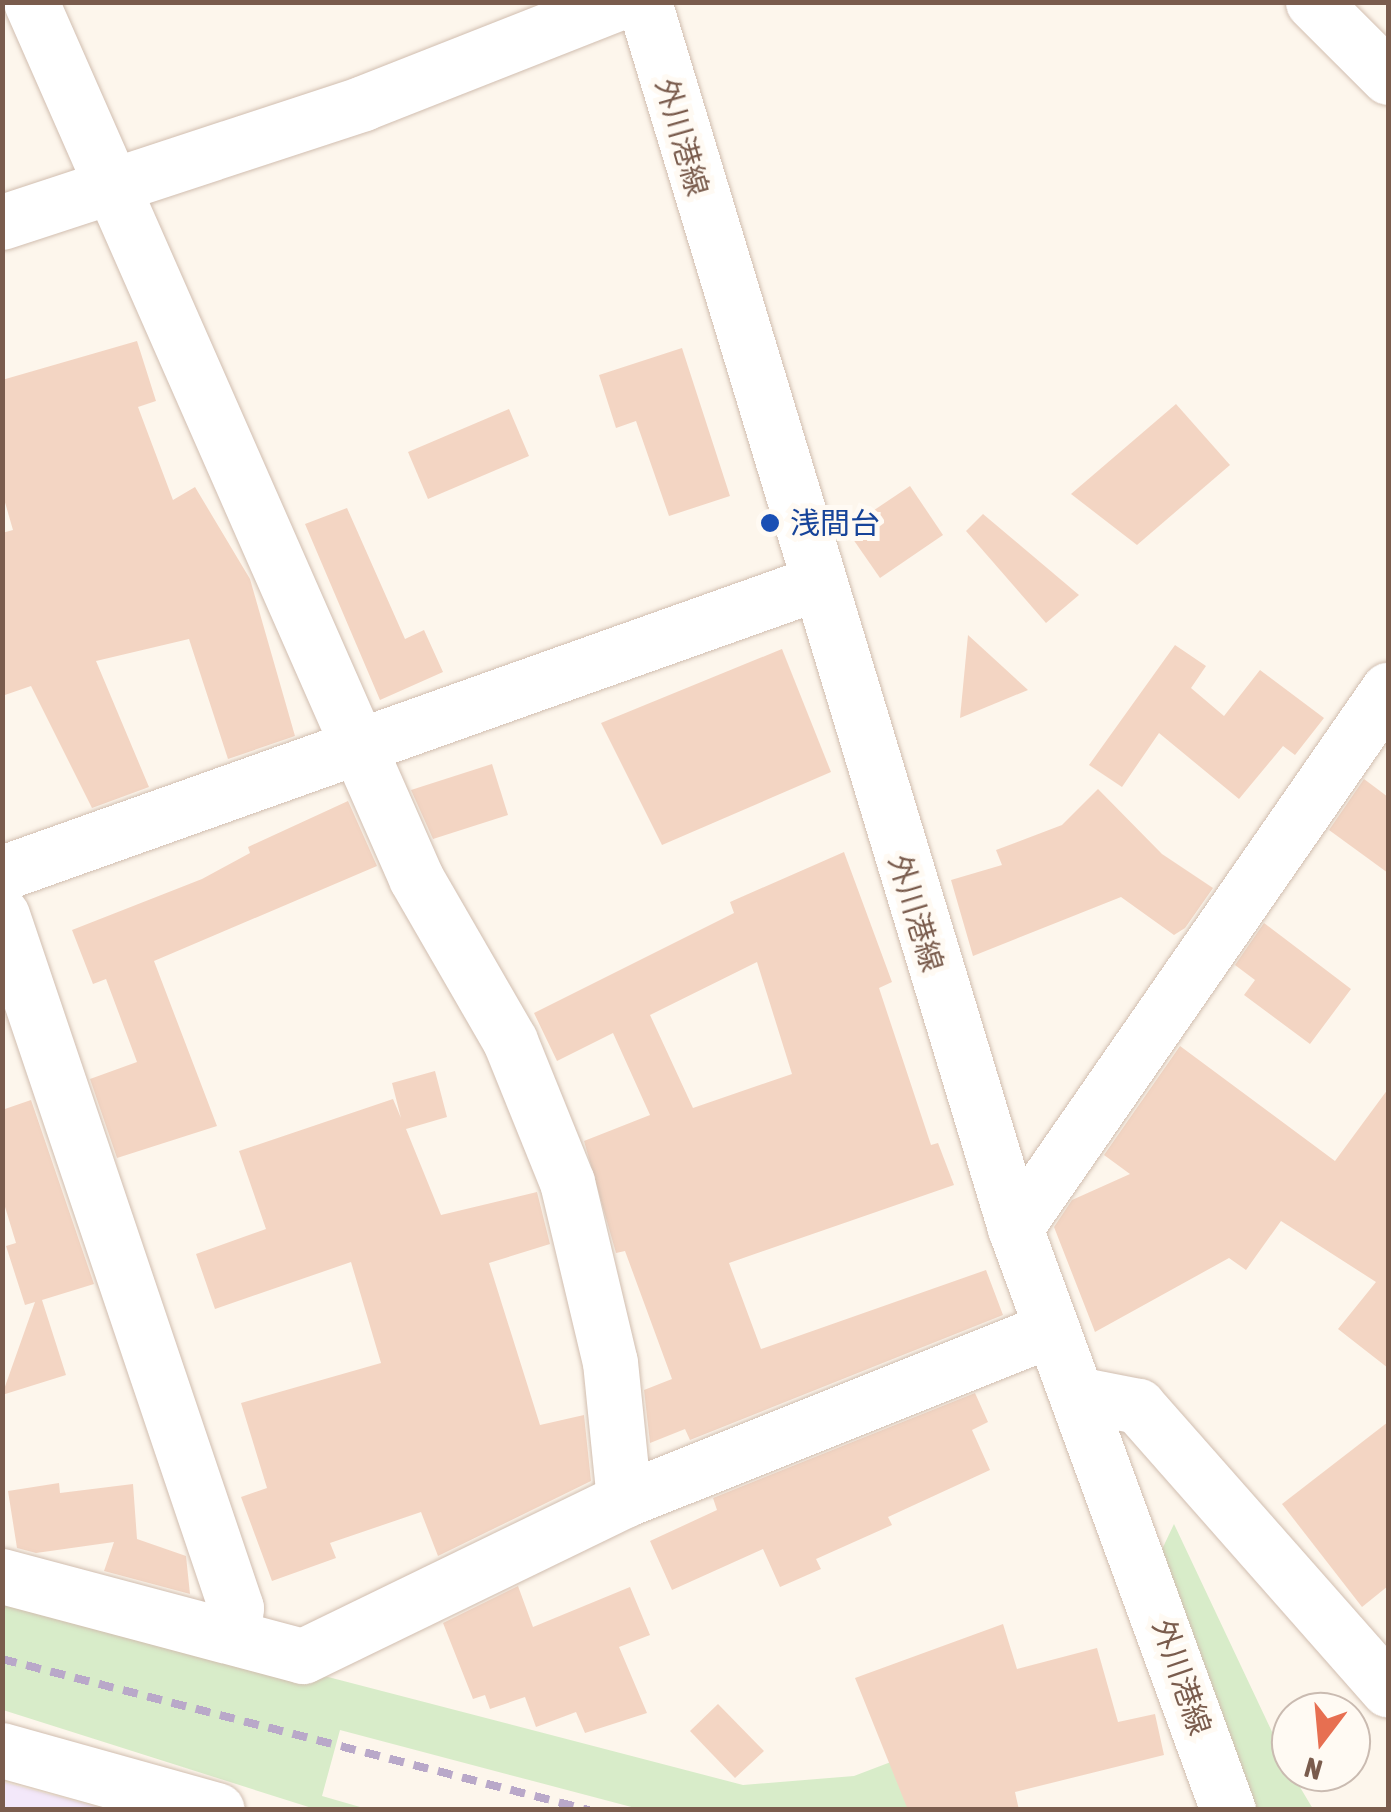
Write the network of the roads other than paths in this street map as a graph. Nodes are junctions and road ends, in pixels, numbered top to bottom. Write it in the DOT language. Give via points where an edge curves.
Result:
graph roads {
  1 [pos="31,2"];
  2 [pos="619,2"];
  3 [pos="644,2"];
  4 [pos="1313,2"];
  5 [pos="1388,77"];
  6 [pos="114,185"];
  7 [pos="2,222"];
  8 [pos="814,584"];
  9 [pos="1388,690"];
  10 [pos="361,742"];
  11 [pos="2,872"];
  12 [pos="2,915"];
  13 [pos="1014,1228"];
  14 [pos="1052,1329"];
  15 [pos="1082,1396"];
  16 [pos="624,1500"];
  17 [pos="2,1576"];
  18 [pos="233,1634"];
  19 [pos="1370,1638"];
  20 [pos="1388,1690"];
  21 [pos="2,1750"];
  22 [pos="217,1810"];
  23 [pos="1228,1810"];
  1 -- 6 [label="street"];
  2 -- 6 [label="street" via="364,103"];
  3 -- 8 [label="street, 外川港線"];
  4 -- 5 [label="street"];
  6 -- 7 [label="street"];
  6 -- 10 [label="street"];
  8 -- 10 [label="street"];
  8 -- 13 [label="street, 外川港線"];
  9 -- 13 [label="street"];
  10 -- 11 [label="street"];
  10 -- 16 [label="street" via="416,878 510,1041 567,1182 610,1362"];
  12 -- 18 [label="street" via="236,1608"];
  13 -- 14 [label="street, 外川港線"];
  14 -- 15 [label="street, 外川港線"];
  14 -- 16 [label="street"];
  15 -- 19 [label="street" via="1138,1406"];
  15 -- 23 [label="street, 外川港線"];
  16 -- 18 [label="street" via="303,1656"];
  17 -- 18 [label="street"];
  19 -- 20 [label="street"];
  21 -- 22 [label="street"];
}
